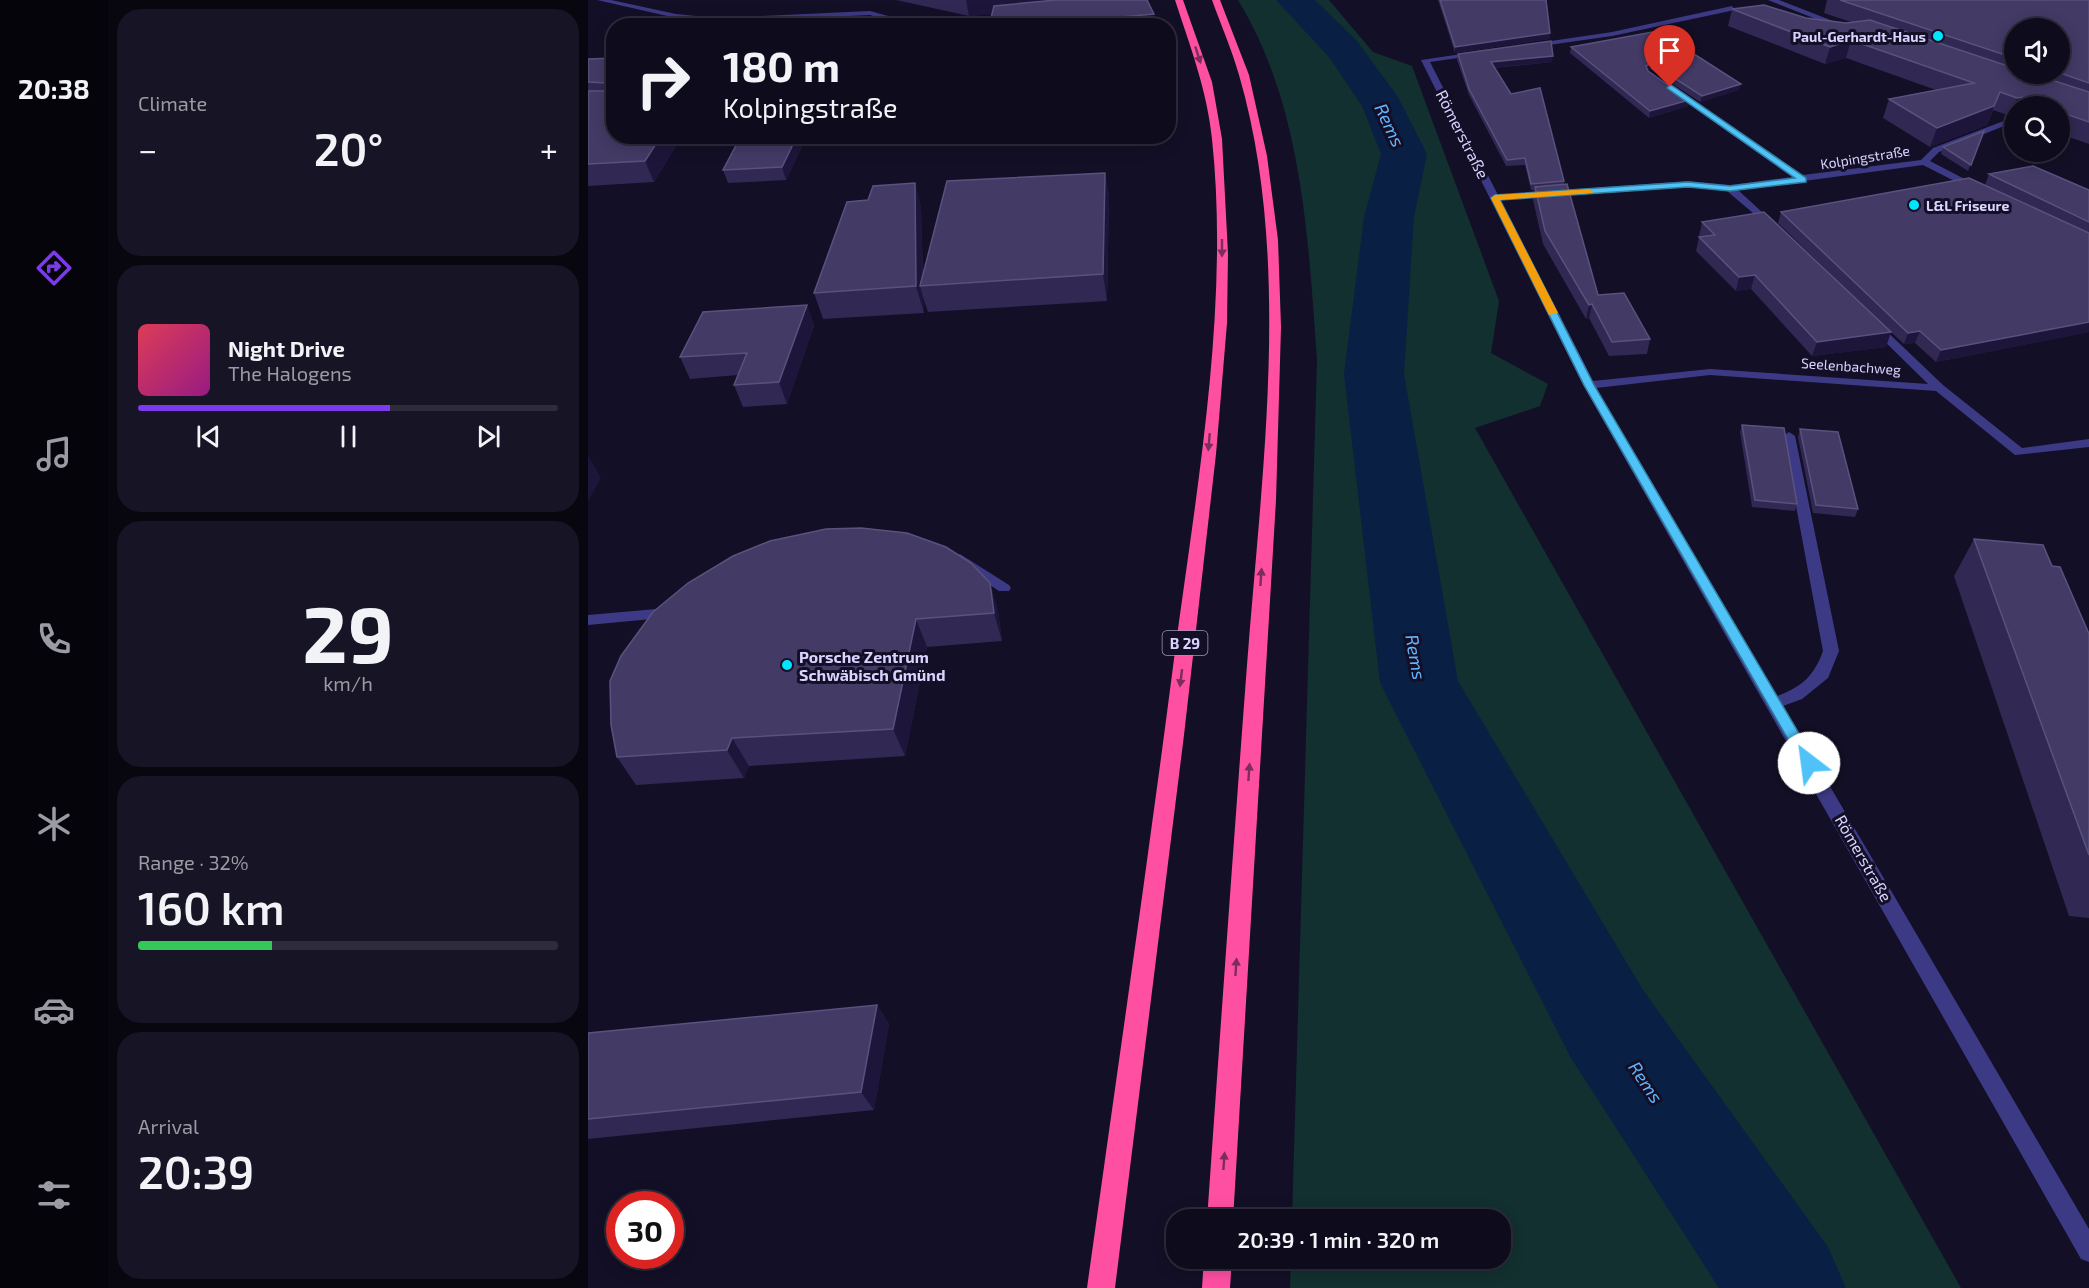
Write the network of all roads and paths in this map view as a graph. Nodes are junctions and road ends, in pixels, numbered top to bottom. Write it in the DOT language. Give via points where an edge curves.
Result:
graph roads {
  1 [pos="601,0"];
  2 [pos="1179,0"];
  3 [pos="1216,0"];
  4 [pos="1772,0"];
  5 [pos="1716,3"];
  6 [pos="1732,8"];
  7 [pos="1743,12"];
  8 [pos="1018,16"];
  9 [pos="696,18"];
  10 [pos="760,18"];
  11 [pos="888,18"];
  12 [pos="995,18"];
  13 [pos="1839,36"];
  14 [pos="1661,80"];
  15 [pos="2004,123"];
  16 [pos="1924,162"];
  17 [pos="1803,180"];
  18 [pos="1965,183"];
  19 [pos="1953,185"];
  20 [pos="1730,188"];
  21 [pos="1986,193"];
  22 [pos="1495,198"];
  23 [pos="1776,216"];
  24 [pos="1764,218"];
  25 [pos="1781,234"];
  26 [pos="1863,314"];
  27 [pos="1589,385"];
  28 [pos="1939,388"];
  29 [pos="1789,436"];
  30 [pos="2089,443"];
  31 [pos="949,554"];
  32 [pos="1004,588"];
  33 [pos="685,604"];
  34 [pos="588,620"];
  35 [pos="1774,703"];
  36 [pos="1221,1209"];
  37 [pos="2089,1251"];
  38 [pos="1217,1269"];
  39 [pos="1101,1288"];
  40 [pos="1216,1288"];
  1 -- 9 [label="street"];
  2 -- 39 [label="highway, B 29, one-way" via="1207,82 1217,139 1222,232 1220,323 1174,735"];
  36 -- 3 [label="highway, one-way" via="1274,352 1266,185 1259,134 1237,54"];
  4 -- 13 [label="street" via="1856,33"];
  5 -- 6 [label="street"];
  6 -- 7 [label="street"];
  6 -- 22 [label="street, Römerstraße" via="1612,34 1425,60"];
  8 -- 12 [label="street"];
  10 -- 11 [label="street" via="870,13"];
  14 -- 17 [label="street"];
  15 -- 16 [label="street, Kolpingstraße" via="1936,150"];
  16 -- 17 [label="street, Kolpingstraße"];
  16 -- 18 [label="street"];
  17 -- 20 [label="street, Kolpingstraße"];
  18 -- 19 [label="street"];
  18 -- 21 [label="street"];
  20 -- 22 [label="street, Kolpingstraße" via="1688,184"];
  20 -- 24 [label="street"];
  22 -- 27 [label="street, Römerstraße"];
  23 -- 24 [label="street"];
  24 -- 25 [label="street"];
  26 -- 28 [label="street"];
  27 -- 28 [label="street, Seelenbachweg" via="1710,372"];
  27 -- 35 [label="street, Römerstraße"];
  28 -- 30 [label="street" via="2019,452"];
  29 -- 35 [label="street" via="1831,651 1823,674 1796,695"];
  31 -- 32 [label="street"];
  33 -- 34 [label="street" via="667,614"];
  35 -- 37 [label="street, Römerstraße"];
  38 -- 40 [label="highway"];
}
